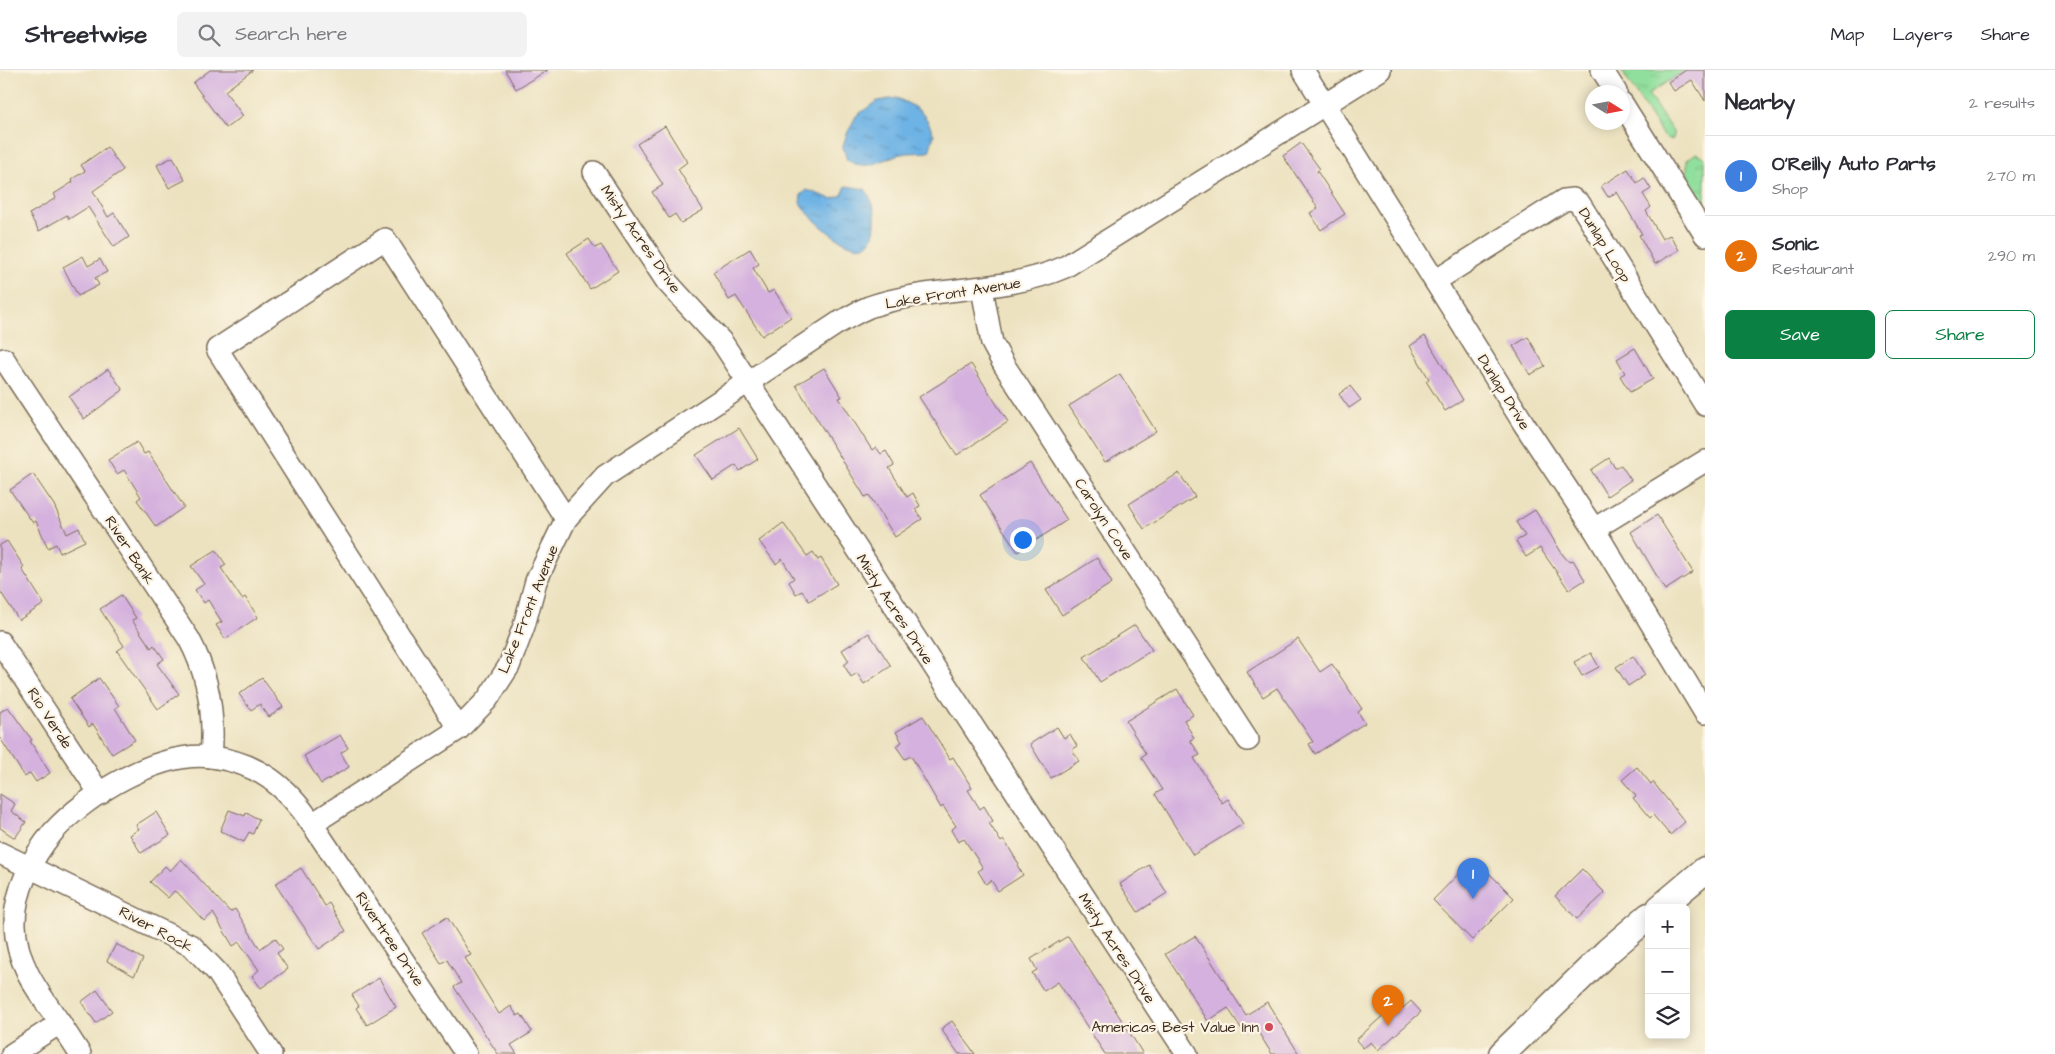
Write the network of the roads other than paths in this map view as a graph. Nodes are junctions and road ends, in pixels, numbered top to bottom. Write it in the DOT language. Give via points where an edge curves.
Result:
graph roads {
  1 [pos="1303,70"];
  2 [pos="1380,70"];
  3 [pos="1602,70"];
  4 [pos="1612,85"];
  5 [pos="1324,104"];
  6 [pos="1630,116"];
  7 [pos="594,172"];
  8 [pos="1705,235"];
  9 [pos="1435,282"];
  10 [pos="982,288"];
  11 [pos="4,359"];
  12 [pos="748,381"];
  13 [pos="1705,405"];
  14 [pos="1705,461"];
  15 [pos="566,519"];
  16 [pos="1594,529"];
  17 [pos="0,642"];
  18 [pos="1705,713"];
  19 [pos="459,729"];
  20 [pos="1248,740"];
  21 [pos="211,757"];
  22 [pos="100,794"];
  23 [pos="312,824"];
  24 [pos="0,854"];
  25 [pos="30,867"];
  26 [pos="1705,870"];
  27 [pos="1665,904"];
  28 [pos="1645,919"];
  29 [pos="60,1023"];
  30 [pos="12,1054"];
  31 [pos="80,1054"];
  32 [pos="271,1054"];
  33 [pos="466,1054"];
  34 [pos="1187,1054"];
  35 [pos="1502,1054"];
  1 -- 5 [label="street, Dunlap Drive"];
  2 -- 5 [label="street, Lake Front Avenue"];
  3 -- 4 [label="street"];
  5 -- 9 [label="street, Dunlap Drive"];
  5 -- 10 [label="street, Lake Front Avenue" via="1065,267 1026,281"];
  6 -- 8 [label="street"];
  7 -- 12 [label="street, Misty Acres Drive" via="667,282 722,342"];
  9 -- 13 [label="street, Dunlap Loop" via="1564,200 1573,199 1580,204"];
  9 -- 16 [label="street, Dunlap Drive"];
  10 -- 12 [label="street, Lake Front Avenue" via="931,293 868,308 838,323"];
  10 -- 20 [label="street, Carolyn Cove" via="992,343 1004,365"];
  11 -- 21 [label="street, River Bank" via="201,660 211,704"];
  12 -- 15 [label="street, Lake Front Avenue" via="605,476"];
  12 -- 34 [label="street, Misty Acres Drive"];
  14 -- 16 [label="street"];
  15 -- 19 [label="street, Lake Front Avenue" via="536,580 509,666 487,700"];
  15 -- 19 [label="street" via="385,239 217,349"];
  16 -- 18 [label="street, Dunlap Drive"];
  17 -- 22 [label="street, Rio Verde"];
  19 -- 23 [label="street, Lake Front Avenue"];
  21 -- 22 [label="street" via="195,756 159,763 139,770"];
  21 -- 23 [label="street" via="248,767 285,788"];
  22 -- 25 [label="street" via="54,832"];
  23 -- 33 [label="street, Rivertree Drive"];
  24 -- 25 [label="street, River Rock"];
  25 -- 29 [label="street" via="17,905 15,925 18,943 23,965 32,983"];
  25 -- 32 [label="street, River Rock" via="192,946 217,972"];
  26 -- 27 [label="main road"];
  28 -- 35 [label="main road" via="1608,950"];
  29 -- 30 [label="street"];
  29 -- 31 [label="street"];
}
